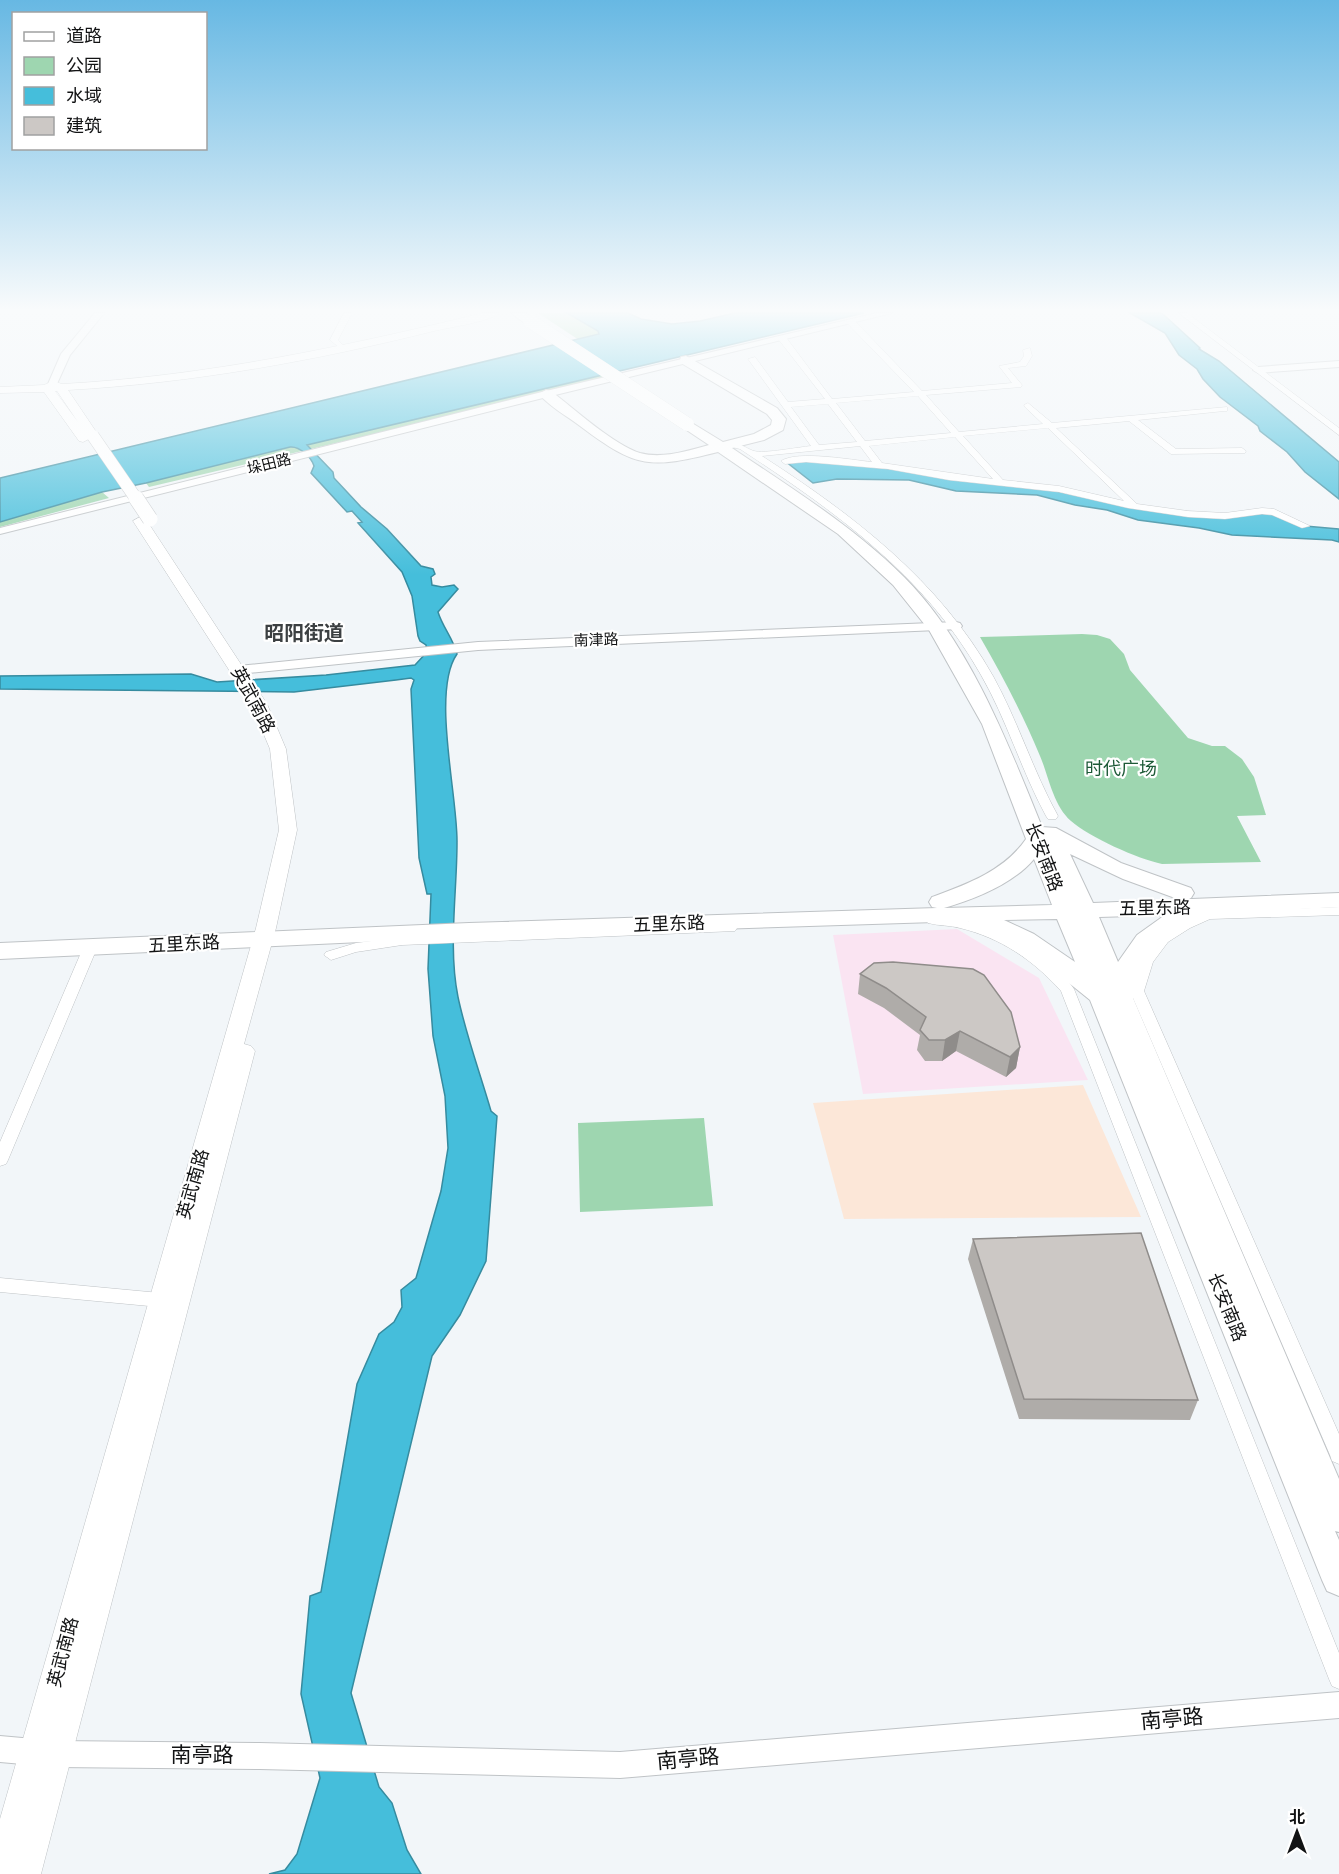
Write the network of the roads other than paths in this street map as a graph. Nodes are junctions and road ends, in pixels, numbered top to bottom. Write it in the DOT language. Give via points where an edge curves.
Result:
graph roads {
  1 [pos="62,400"];
  2 [pos="520,400"];
  3 [pos="555,400"];
  4 [pos="657,400"];
  5 [pos="754,400"];
  6 [pos="784,400"];
  7 [pos="838,400"];
  8 [pos="927,400"];
  9 [pos="1298,400"];
  10 [pos="832,401"];
  11 [pos="787,405"];
  12 [pos="1028,405"];
  13 [pos="1224,409"];
  14 [pos="1131,418"];
  15 [pos="1050,426"];
  16 [pos="1339,432"];
  17 [pos="957,434"];
  18 [pos="864,444"];
  19 [pos="724,446"];
  20 [pos="817,448"];
  21 [pos="1242,451"];
  22 [pos="754,454"];
  23 [pos="785,461"];
  24 [pos="879,465"];
  25 [pos="1000,482"];
  26 [pos="1134,506"];
  27 [pos="1305,526"];
  28 [pos="0,531"];
  29 [pos="947,627"];
  30 [pos="246,673"];
  31 [pos="1046,829"];
  32 [pos="1339,886"];
  33 [pos="1191,900"];
  34 [pos="1339,900"];
  35 [pos="940,902"];
  36 [pos="1072,904"];
  37 [pos="1339,911"];
  38 [pos="961,915"];
  39 [pos="469,930"];
  40 [pos="395,933"];
  41 [pos="270,934"];
  42 [pos="0,937"];
  43 [pos="90,948"];
  44 [pos="0,951"];
  45 [pos="331,955"];
  46 [pos="1110,999"];
  47 [pos="0,1160"];
  48 [pos="0,1285"];
  49 [pos="160,1300"];
  50 [pos="1339,1455"];
  51 [pos="1339,1517"];
  52 [pos="1339,1580"];
  53 [pos="1339,1679"];
  54 [pos="1339,1705"];
  55 [pos="0,1749"];
  56 [pos="46,1753"];
  57 [pos="1,1874"];
  58 [pos="24,1874"];
  1 -- 30 [label="main road, 英武南路"];
  2 -- 28 [label="street, 垛田路"];
  3 -- 19 [label="main road" via="615,446 637,457 672,459"];
  4 -- 19 [label="main road, 长安南路, bridge"];
  5 -- 19 [label="main road" via="772,411 779,419 778,427"];
  6 -- 11 [label="street"];
  7 -- 10 [label="street"];
  8 -- 17 [label="street"];
  9 -- 16 [label="street"];
  10 -- 11 [label="street"];
  10 -- 18 [label="street"];
  11 -- 20 [label="street"];
  12 -- 15 [label="street"];
  13 -- 14 [label="street"];
  14 -- 15 [label="street"];
  14 -- 21 [label="street" via="1174,452"];
  15 -- 17 [label="street"];
  15 -- 26 [label="street"];
  17 -- 18 [label="street"];
  17 -- 25 [label="street"];
  18 -- 20 [label="street"];
  18 -- 24 [label="street"];
  19 -- 22 [label="street" via="742,447"];
  19 -- 29 [label="main road, 长安南路" via="844,531"];
  20 -- 22 [label="street"];
  22 -- 29 [label="street" via="882,546 916,578"];
  23 -- 24 [label="street"];
  24 -- 25 [label="street"];
  25 -- 26 [label="street" via="1059,489"];
  26 -- 27 [label="street" via="1225,516 1274,512"];
  29 -- 30 [label="street, 南津路" via="478,646"];
  29 -- 31 [label="main road, 长安南路" via="991,724"];
  29 -- 31 [label="street" via="988,678"];
  30 -- 41 [label="main road, 英武南路" via="265,703 278,749 288,830"];
  31 -- 33 [label="main road" via="1101,863"];
  31 -- 35 [label="main road" via="1021,861 977,888"];
  31 -- 36 [label="main road, 长安南路"];
  32 -- 33 [label="main road, 五里东路"];
  33 -- 34 [label="main road, 五里东路"];
  33 -- 36 [label="main road, 五里东路"];
  33 -- 46 [label="main road" via="1139,949"];
  35 -- 36 [label="main road, 五里东路"];
  35 -- 39 [label="main road, 五里东路"];
  36 -- 38 [label="main road, 五里东路"];
  36 -- 46 [label="main road, 长安南路"];
  37 -- 50 [label="street" via="1208,915 1163,939 1146,961 1137,991"];
  38 -- 39 [label="main road, 五里东路"];
  38 -- 46 [label="main road" via="1007,929 1041,947"];
  39 -- 40 [label="main road, 五里东路"];
  39 -- 53 [label="street" via="943,920 1015,944 1037,958 1067,989"];
  40 -- 41 [label="main road, 五里东路"];
  40 -- 45 [label="street"];
  41 -- 42 [label="main road, 五里东路"];
  41 -- 43 [label="main road, 五里东路"];
  41 -- 49 [label="main road, 英武南路"];
  41 -- 56 [label="main road, 英武南路"];
  43 -- 44 [label="main road, 五里东路"];
  43 -- 47 [label="street"];
  46 -- 51 [label="main road, 长安南路"];
  46 -- 52 [label="main road, 长安南路"];
  48 -- 49 [label="street"];
  49 -- 56 [label="main road, 英武南路"];
  54 -- 56 [label="street, 南亭路" via="620,1765"];
  55 -- 56 [label="street, 南亭路"];
  56 -- 57 [label="main road, 英武南路"];
  56 -- 58 [label="main road, 英武南路"];
}
